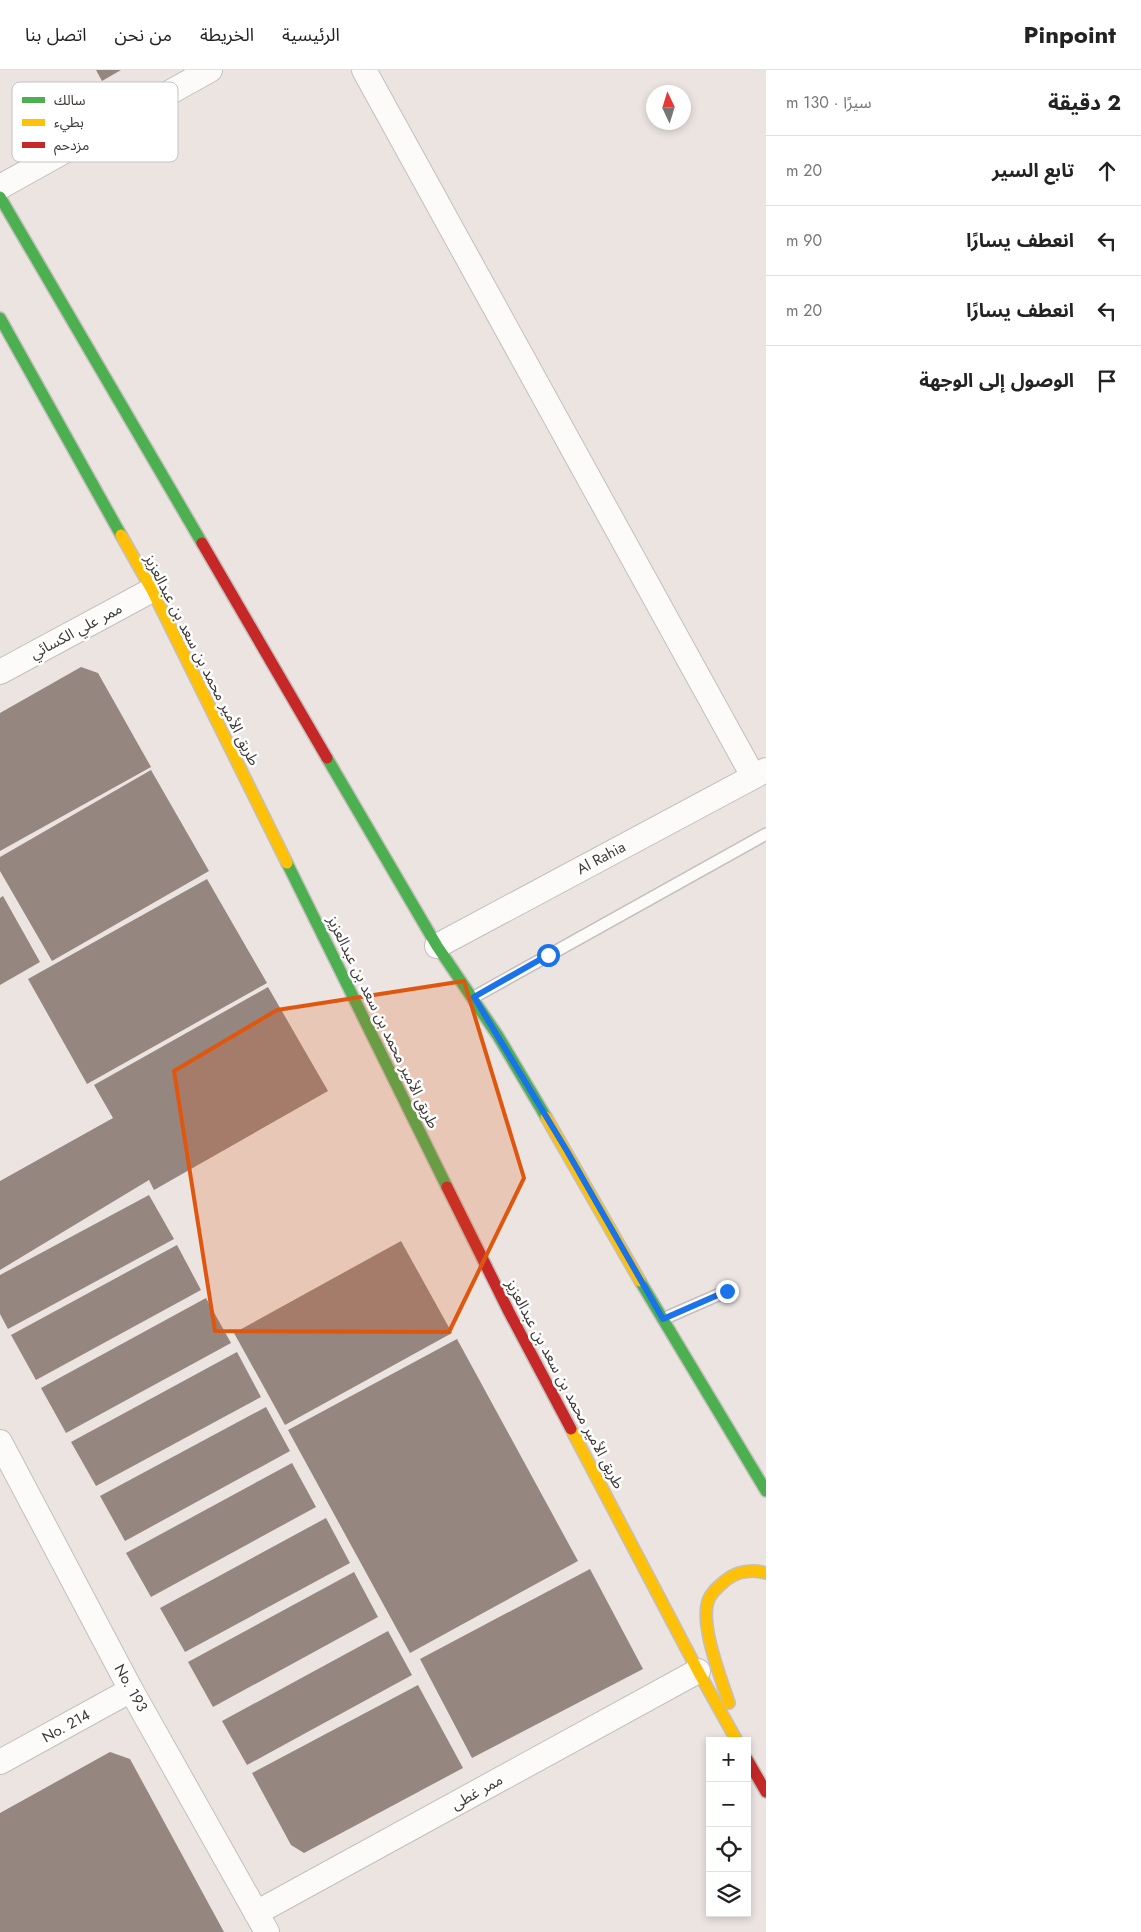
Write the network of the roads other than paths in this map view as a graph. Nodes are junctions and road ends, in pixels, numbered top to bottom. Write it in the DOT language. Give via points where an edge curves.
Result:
graph roads {
  1 [pos="210,70"];
  2 [pos="364,70"];
  3 [pos="178,88"];
  4 [pos="45,162"];
  5 [pos="0,187"];
  6 [pos="0,197"];
  7 [pos="0,318"];
  8 [pos="152,590"];
  9 [pos="0,672"];
  10 [pos="760,773"];
  11 [pos="766,834"];
  12 [pos="437,946"];
  13 [pos="474,997"];
  14 [pos="727,1291"];
  15 [pos="663,1319"];
  16 [pos="0,1442"];
  17 [pos="766,1491"];
  18 [pos="766,1573"];
  19 [pos="698,1671"];
  20 [pos="131,1690"];
  21 [pos="735,1737"];
  22 [pos="741,1737"];
  23 [pos="0,1762"];
  24 [pos="751,1764"];
  25 [pos="766,1792"];
  26 [pos="261,1922"];
  1 -- 3 [label="street"];
  2 -- 10 [label="street"];
  4 -- 5 [label="street"];
  6 -- 12 [label="main road"];
  7 -- 8 [label="main road, طريق الأمير محمد بن سعد بن عبدالعزيز"];
  8 -- 9 [label="street, ممر علي الكسائي"];
  8 -- 19 [label="main road, طريق الأمير محمد بن سعد بن عبدالعزيز" via="505,1303"];
  10 -- 12 [label="street, Al Rahia"];
  11 -- 13 [label="lane"];
  12 -- 13 [label="main road"];
  13 -- 15 [label="main road"];
  14 -- 15 [label="lane"];
  15 -- 17 [label="main road" via="740,1442"];
  16 -- 20 [label="street, No. 193"];
  18 -- 22 [label="main road" via="750,1570 730,1577 715,1589 707,1602 712,1651"];
  19 -- 21 [label="main road, طريق الأمير محمد بن سعد بن عبدالعزيز"];
  19 -- 26 [label="street, ممر غطى"];
  20 -- 23 [label="street, No. 214"];
  20 -- 26 [label="street, No. 193"];
  24 -- 25 [label="main road"];
}
